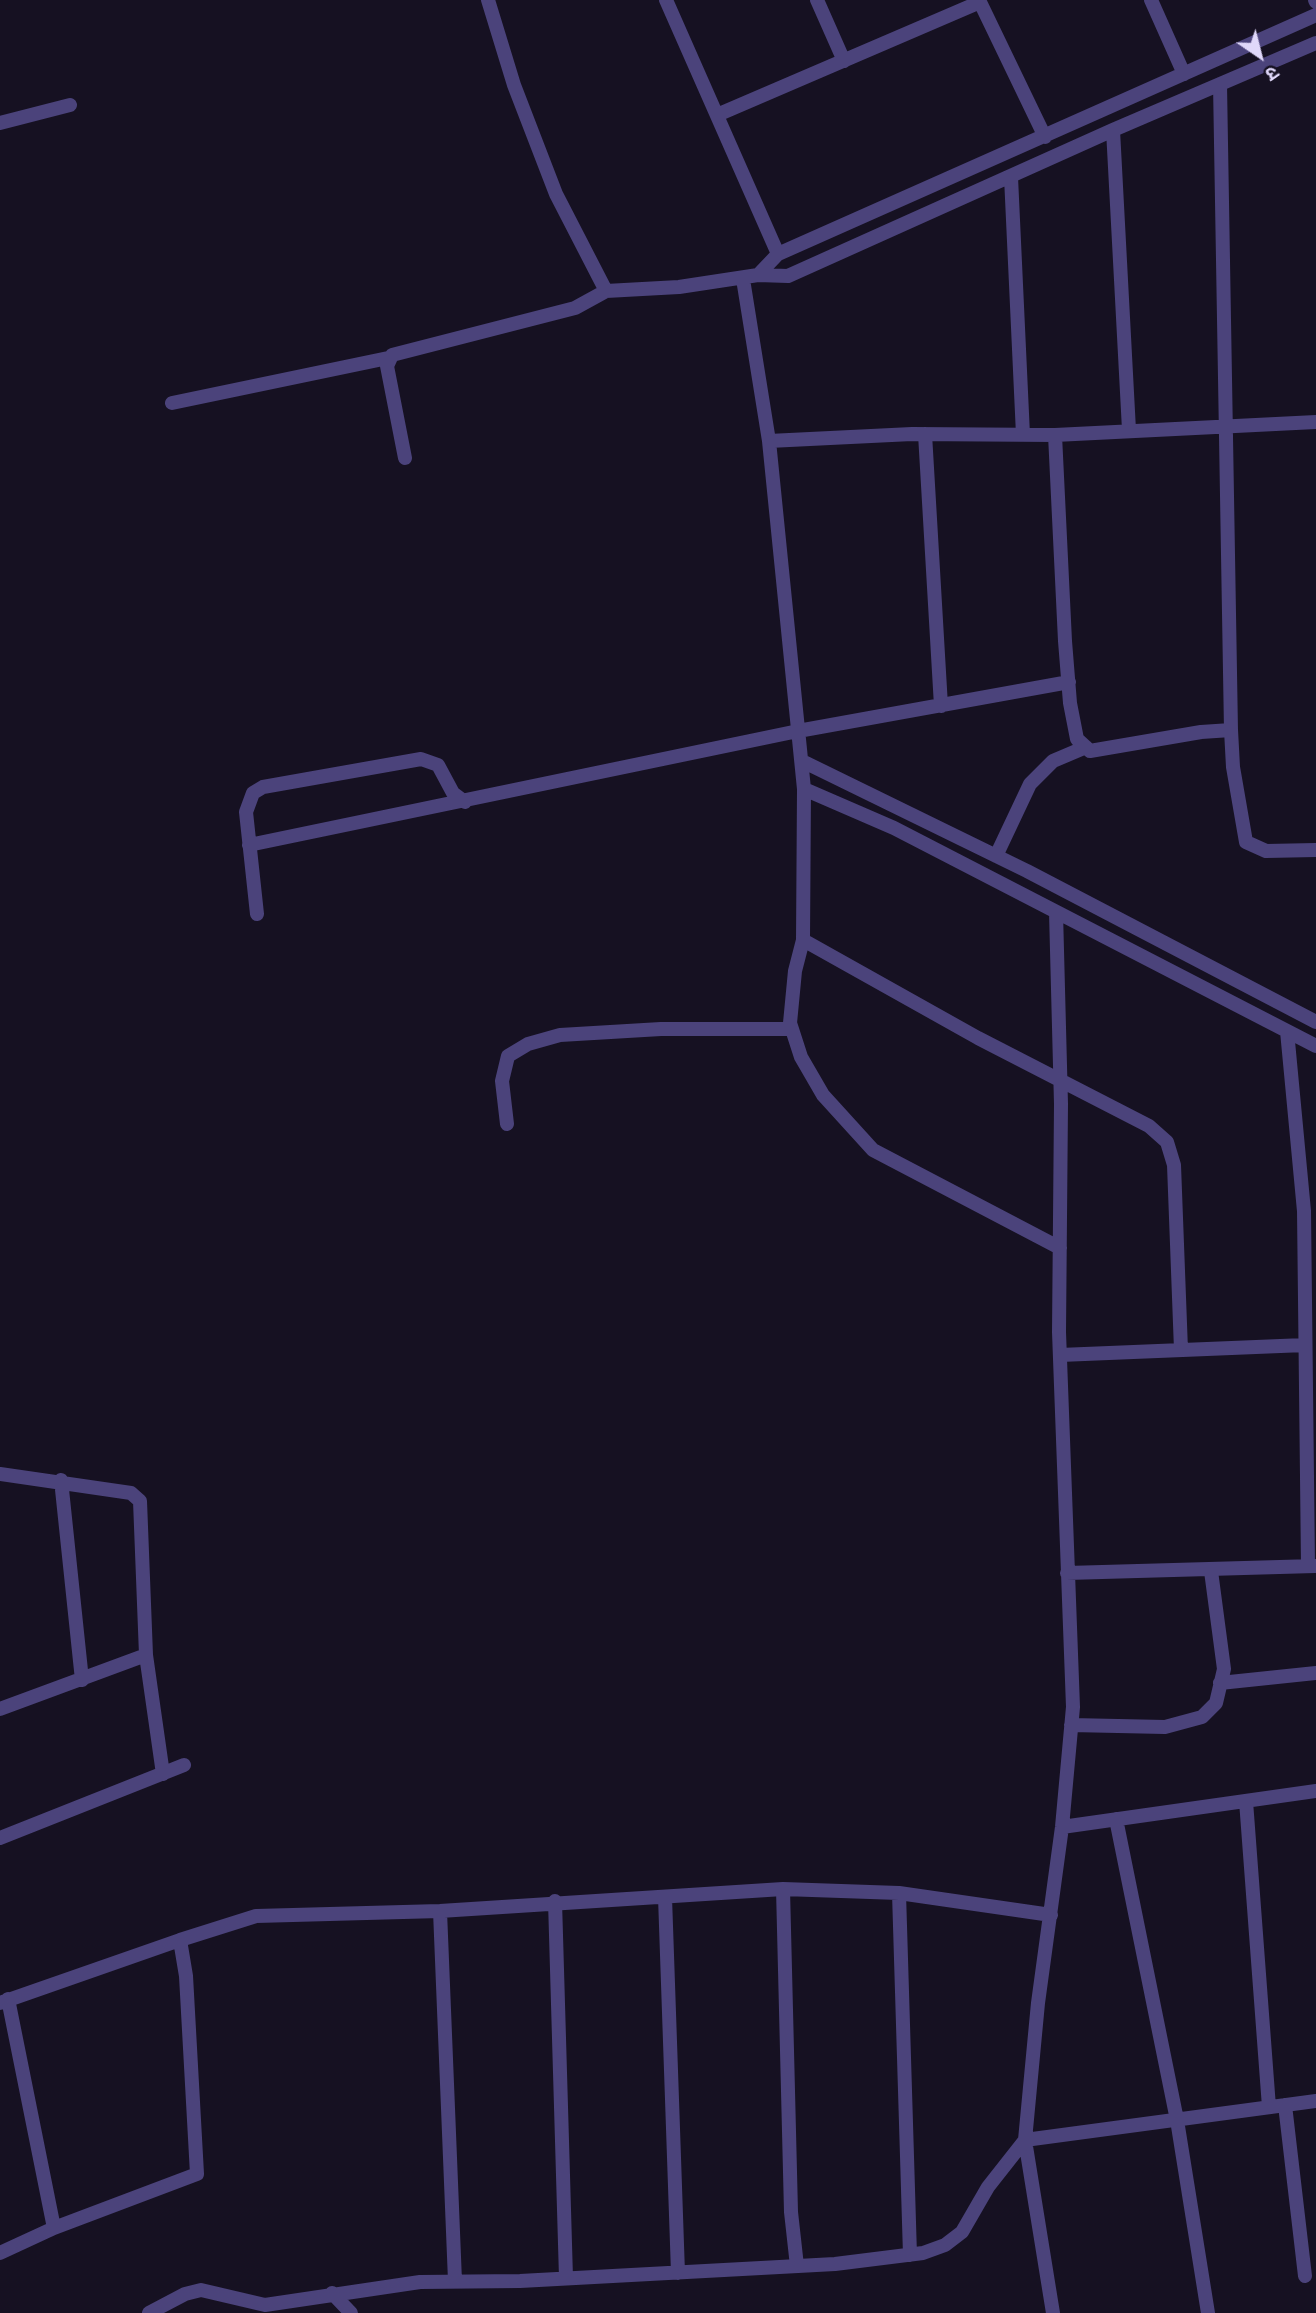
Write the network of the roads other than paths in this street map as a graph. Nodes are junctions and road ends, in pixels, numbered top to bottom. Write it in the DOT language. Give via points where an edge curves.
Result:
graph roads {
  1 [pos="488,0"];
  2 [pos="666,0"];
  3 [pos="817,0"];
  4 [pos="1151,0"];
  5 [pos="979,1"];
  6 [pos="1316,15"];
  7 [pos="1316,43"];
  8 [pos="844,61"];
  9 [pos="1184,74"];
  10 [pos="1220,84"];
  11 [pos="70,105"];
  12 [pos="717,115"];
  13 [pos="0,123"];
  14 [pos="1113,130"];
  15 [pos="1045,137"];
  16 [pos="1011,177"];
  17 [pos="778,254"];
  18 [pos="758,275"];
  19 [pos="743,279"];
  20 [pos="606,291"];
  21 [pos="388,358"];
  22 [pos="172,403"];
  23 [pos="1316,422"];
  24 [pos="1226,427"];
  25 [pos="1129,430"];
  26 [pos="925,434"];
  27 [pos="1023,435"];
  28 [pos="1055,435"];
  29 [pos="769,441"];
  30 [pos="405,458"];
  31 [pos="1069,682"];
  32 [pos="941,706"];
  33 [pos="1231,730"];
  34 [pos="798,731"];
  35 [pos="1086,747"];
  36 [pos="802,761"];
  37 [pos="804,789"];
  38 [pos="465,802"];
  39 [pos="248,845"];
  40 [pos="1316,850"];
  41 [pos="996,856"];
  42 [pos="1056,912"];
  43 [pos="257,914"];
  44 [pos="803,940"];
  45 [pos="1316,1022"];
  46 [pos="792,1029"];
  47 [pos="1287,1031"];
  48 [pos="1316,1046"];
  49 [pos="1060,1079"];
  50 [pos="507,1124"];
  51 [pos="1060,1248"];
  52 [pos="1305,1345"];
  53 [pos="1181,1350"];
  54 [pos="1060,1355"];
  55 [pos="0,1474"];
  56 [pos="61,1480"];
  57 [pos="1312,1566"];
  58 [pos="1211,1571"];
  59 [pos="1067,1573"];
  60 [pos="145,1655"];
  61 [pos="1316,1673"];
  62 [pos="82,1680"];
  63 [pos="1220,1683"];
  64 [pos="0,1707"];
  65 [pos="1071,1725"];
  66 [pos="184,1765"];
  67 [pos="163,1774"];
  68 [pos="1316,1791"];
  69 [pos="1246,1801"];
  70 [pos="1116,1819"];
  71 [pos="1062,1827"];
  72 [pos="0,1838"];
  73 [pos="783,1889"];
  74 [pos="899,1893"];
  75 [pos="665,1897"];
  76 [pos="555,1901"];
  77 [pos="440,1911"];
  78 [pos="1051,1915"];
  79 [pos="180,1940"];
  80 [pos="4,2001"];
  81 [pos="1316,2101"];
  82 [pos="1285,2105"];
  83 [pos="1269,2107"];
  84 [pos="1177,2120"];
  85 [pos="1026,2140"];
  86 [pos="54,2228"];
  87 [pos="0,2253"];
  88 [pos="910,2255"];
  89 [pos="797,2266"];
  90 [pos="678,2273"];
  91 [pos="1305,2276"];
  92 [pos="566,2278"];
  93 [pos="455,2281"];
  94 [pos="332,2294"];
  95 [pos="293,2306"];
  96 [pos="149,2313"];
  97 [pos="351,2313"];
  98 [pos="1053,2313"];
  99 [pos="1208,2313"];
  1 -- 20 [label="street" via="514,85 556,194"];
  2 -- 12 [label="street"];
  3 -- 8 [label="street"];
  4 -- 9 [label="street"];
  5 -- 8 [label="street"];
  5 -- 15 [label="street"];
  6 -- 9 [label="street"];
  7 -- 10 [label="street"];
  8 -- 12 [label="street"];
  9 -- 15 [label="street"];
  10 -- 14 [label="street"];
  10 -- 24 [label="street"];
  11 -- 13 [label="street"];
  12 -- 17 [label="street"];
  14 -- 16 [label="street"];
  14 -- 25 [label="street"];
  15 -- 17 [label="street"];
  16 -- 18 [label="street" via="788,276"];
  16 -- 27 [label="street"];
  17 -- 18 [label="street"];
  18 -- 19 [label="street"];
  19 -- 20 [label="street"];
  19 -- 29 [label="street"];
  20 -- 21 [label="street" via="575,308"];
  21 -- 22 [label="street"];
  21 -- 30 [label="street"];
  23 -- 24 [label="street"];
  24 -- 25 [label="street"];
  24 -- 33 [label="street"];
  25 -- 28 [label="street"];
  26 -- 27 [label="street"];
  26 -- 29 [label="street"];
  26 -- 32 [label="street"];
  27 -- 28 [label="street"];
  28 -- 31 [label="street"];
  29 -- 34 [label="street"];
  31 -- 32 [label="street"];
  31 -- 35 [label="street" via="1077,738"];
  32 -- 34 [label="street"];
  33 -- 35 [label="street" via="1090,751"];
  33 -- 40 [label="street" via="1246,842 1266,851"];
  34 -- 36 [label="street"];
  34 -- 38 [label="street"];
  35 -- 41 [label="street" via="1053,761 1030,784"];
  36 -- 37 [label="street"];
  36 -- 41 [label="street"];
  37 -- 42 [label="street" via="894,828"];
  37 -- 44 [label="street"];
  38 -- 39 [label="street"];
  38 -- 39 [label="street" via="453,793 438,765 421,760 281,782 263,787 248,801"];
  39 -- 43 [label="street"];
  41 -- 45 [label="street"];
  42 -- 47 [label="street"];
  42 -- 49 [label="street"];
  44 -- 46 [label="street" via="794,971"];
  44 -- 49 [label="street"];
  46 -- 50 [label="street" via="661,1029 560,1035 528,1044 508,1056 502,1081"];
  46 -- 51 [label="street" via="801,1058 823,1095 873,1150"];
  47 -- 48 [label="street"];
  47 -- 52 [label="street" via="1304,1211"];
  49 -- 51 [label="street"];
  49 -- 53 [label="street" via="1149,1126 1167,1142 1174,1165"];
  51 -- 54 [label="street"];
  52 -- 53 [label="street"];
  52 -- 57 [label="street"];
  53 -- 54 [label="street"];
  54 -- 59 [label="street"];
  55 -- 56 [label="street"];
  56 -- 60 [label="street" via="131,1493 140,1501"];
  56 -- 62 [label="street"];
  57 -- 58 [label="street"];
  58 -- 59 [label="street"];
  58 -- 63 [label="street" via="1224,1669"];
  59 -- 65 [label="street"];
  60 -- 62 [label="street"];
  60 -- 67 [label="street"];
  61 -- 63 [label="street"];
  62 -- 64 [label="street"];
  63 -- 65 [label="street" via="1216,1703 1202,1717 1166,1727"];
  65 -- 71 [label="street"];
  66 -- 67 [label="street"];
  67 -- 72 [label="street"];
  68 -- 69 [label="street"];
  69 -- 70 [label="street"];
  69 -- 83 [label="street"];
  70 -- 71 [label="street"];
  70 -- 84 [label="street"];
  71 -- 78 [label="street"];
  73 -- 74 [label="street"];
  73 -- 75 [label="street"];
  73 -- 89 [label="street" via="791,2212"];
  74 -- 78 [label="street"];
  74 -- 88 [label="street"];
  75 -- 76 [label="street"];
  75 -- 90 [label="street"];
  76 -- 77 [label="street"];
  76 -- 92 [label="street"];
  77 -- 79 [label="street" via="256,1916"];
  77 -- 93 [label="street"];
  78 -- 85 [label="street"];
  79 -- 80 [label="street"];
  79 -- 86 [label="street" via="197,2174"];
  80 -- 86 [label="street"];
  81 -- 82 [label="street"];
  82 -- 83 [label="street"];
  82 -- 91 [label="street"];
  83 -- 84 [label="street"];
  84 -- 85 [label="street"];
  84 -- 99 [label="street"];
  85 -- 88 [label="street" via="988,2187 962,2232 945,2245"];
  85 -- 98 [label="street"];
  86 -- 87 [label="street"];
  88 -- 89 [label="street"];
  89 -- 90 [label="street"];
  90 -- 92 [label="street"];
  92 -- 93 [label="street"];
  93 -- 94 [label="street"];
  94 -- 95 [label="street"];
  94 -- 97 [label="street"];
  95 -- 96 [label="street" via="265,2305 201,2290"];
}
